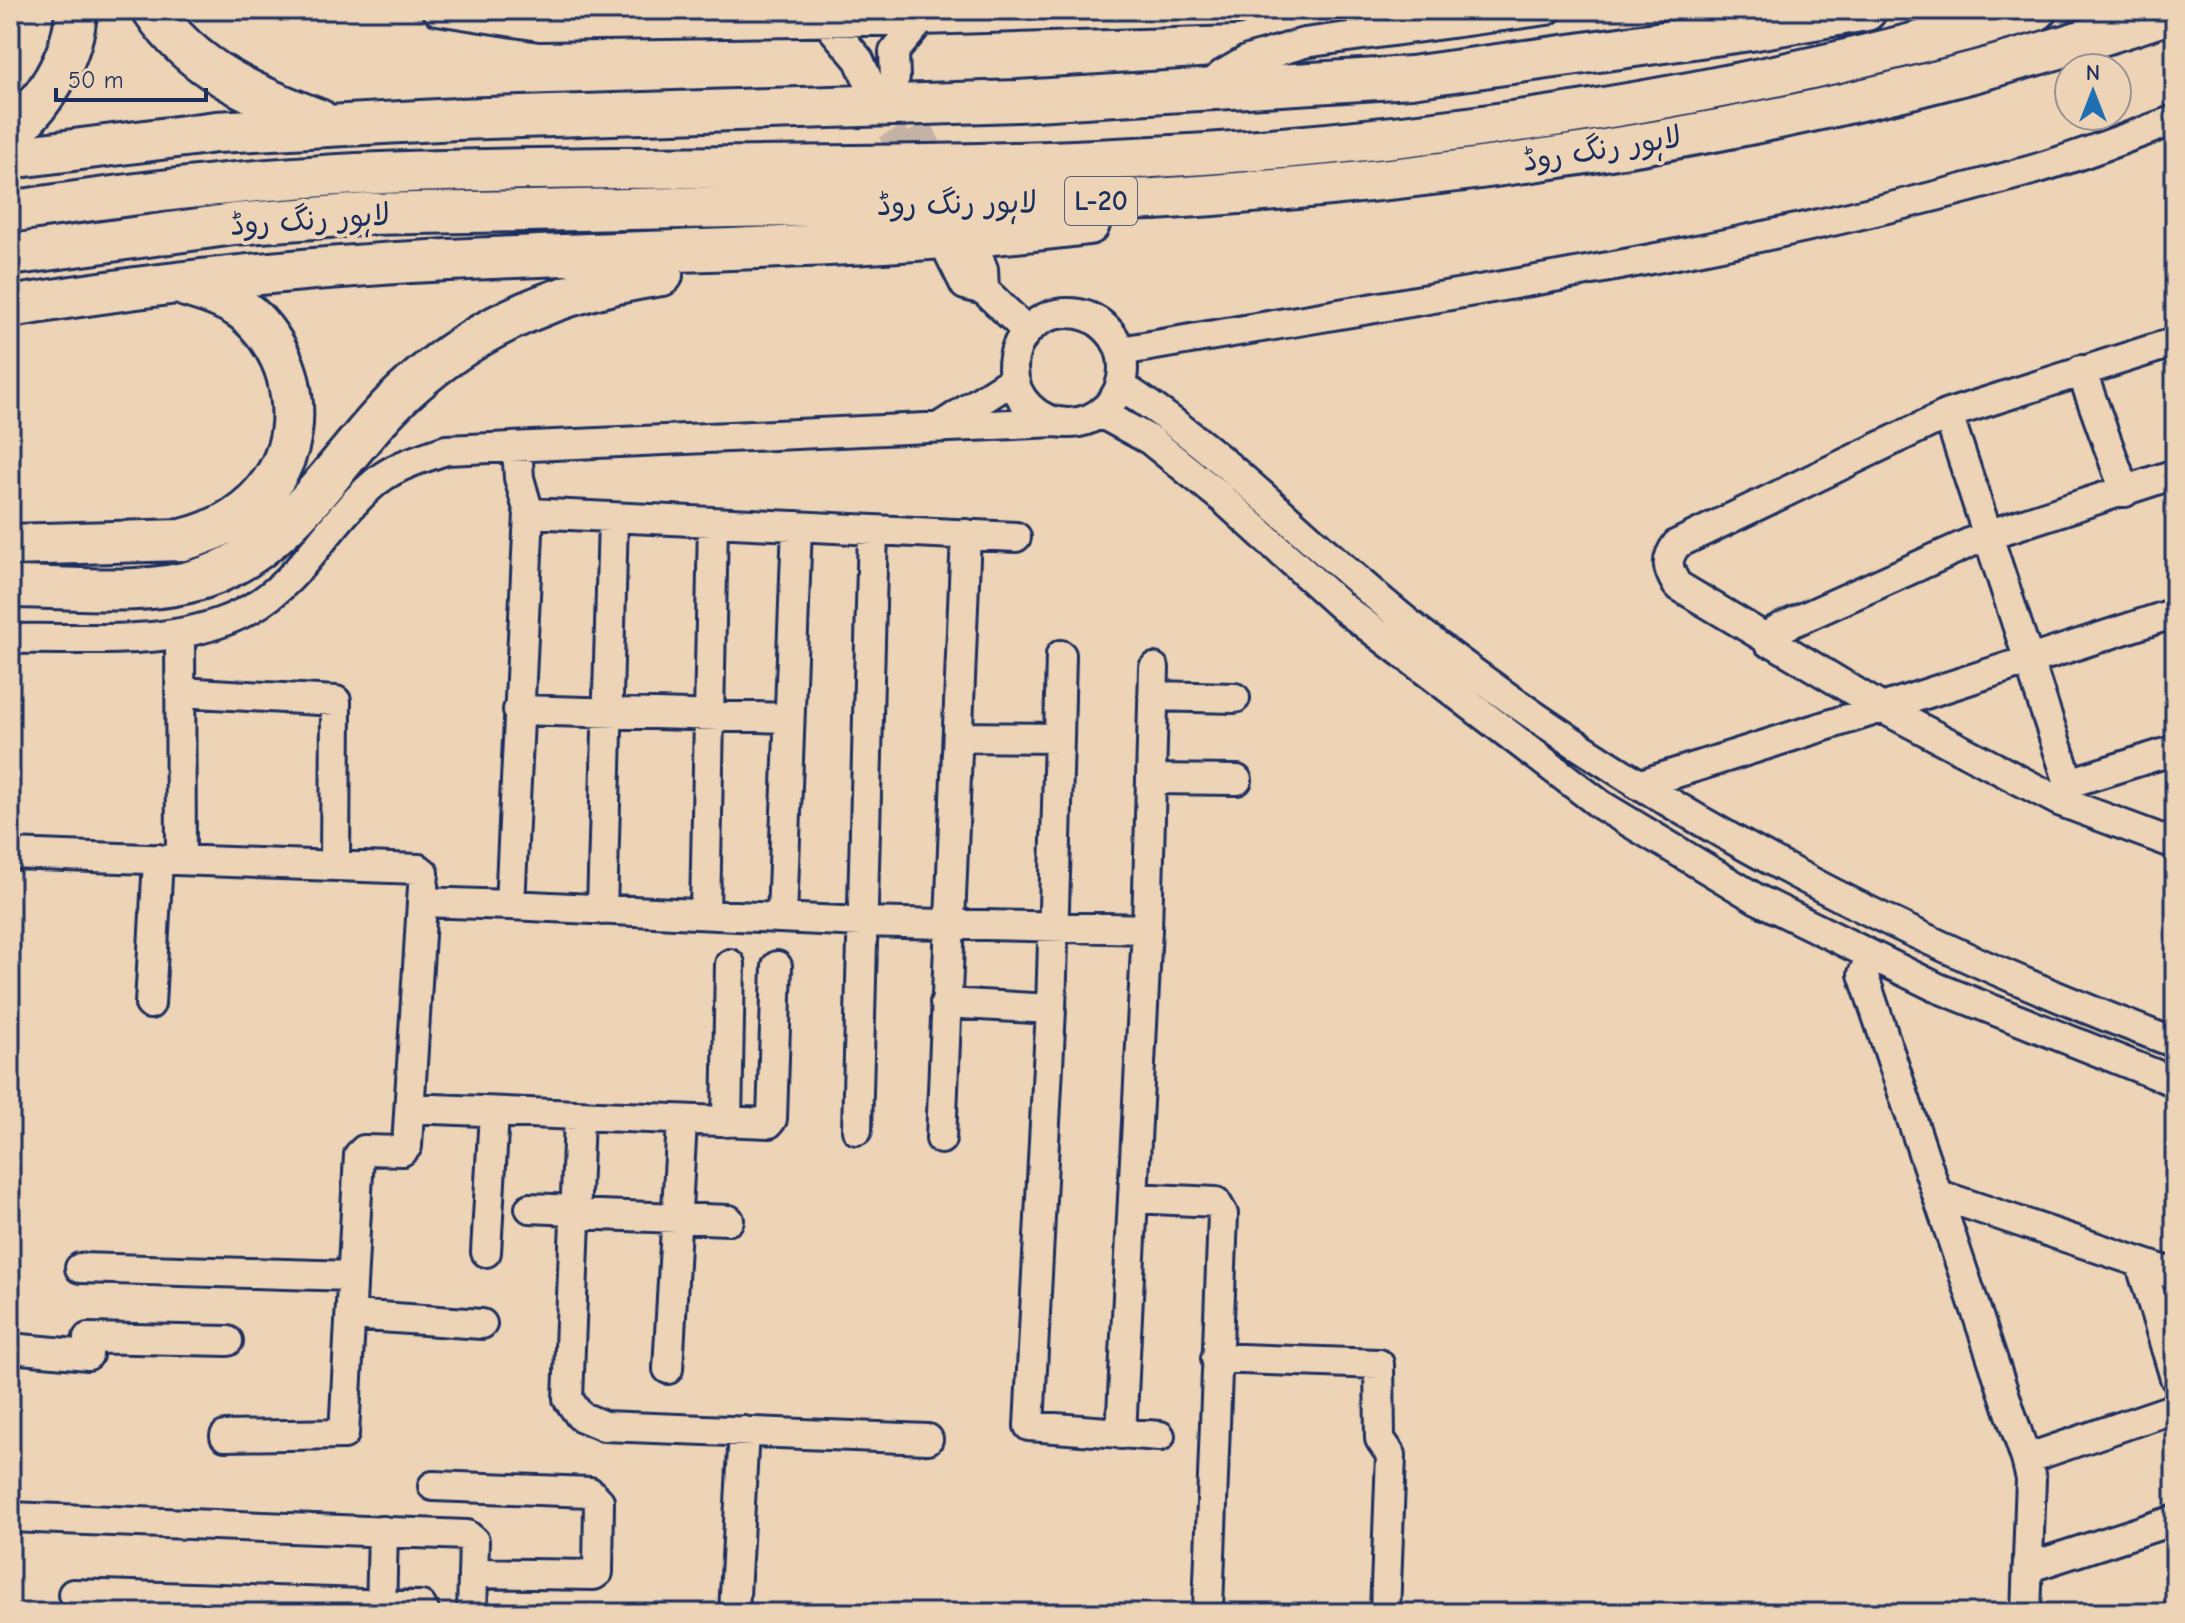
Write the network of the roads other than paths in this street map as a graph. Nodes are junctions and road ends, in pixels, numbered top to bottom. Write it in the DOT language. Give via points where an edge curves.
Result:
graph roads {
  1 [pos="76,10"];
  2 [pos="153,10"];
  3 [pos="437,10"];
  4 [pos="1236,10"];
  5 [pos="1547,10"];
  6 [pos="1866,10"];
  7 [pos="2036,10"];
  8 [pos="2175,11"];
  9 [pos="1116,12"];
  10 [pos="921,20"];
  11 [pos="826,21"];
  12 [pos="1204,92"];
  13 [pos="2175,120"];
  14 [pos="335,126"];
  15 [pos="10,134"];
  16 [pos="10,158"];
  17 [pos="1294,191"];
  18 [pos="10,212"];
  19 [pos="847,242"];
  20 [pos="963,252"];
  21 [pos="10,255"];
  22 [pos="176,283"];
  23 [pos="10,307"];
  24 [pos="1027,331"];
  25 [pos="2175,342"];
  26 [pos="1121,351"];
  27 [pos="2081,370"];
  28 [pos="1014,379"];
  29 [pos="1121,386"];
  30 [pos="1100,413"];
  31 [pos="1948,414"];
  32 [pos="1057,422"];
  33 [pos="937,429"];
  34 [pos="517,447"];
  35 [pos="2175,474"];
  36 [pos="2125,492"];
  37 [pos="529,513"];
  38 [pos="613,519"];
  39 [pos="713,523"];
  40 [pos="797,526"];
  41 [pos="873,530"];
  42 [pos="966,534"];
  43 [pos="1987,535"];
  44 [pos="1016,537"];
  45 [pos="10,545"];
  46 [pos="10,587"];
  47 [pos="2175,613"];
  48 [pos="180,635"];
  49 [pos="10,639"];
  50 [pos="1768,642"];
  51 [pos="1061,655"];
  52 [pos="2026,660"];
  53 [pos="180,692"];
  54 [pos="1235,698"];
  55 [pos="1882,708"];
  56 [pos="518,710"];
  57 [pos="608,713"];
  58 [pos="709,717"];
  59 [pos="789,718"];
  60 [pos="959,737"];
  61 [pos="1059,738"];
  62 [pos="2175,750"];
  63 [pos="1151,779"];
  64 [pos="1237,780"];
  65 [pos="1638,785"];
  66 [pos="2064,792"];
  67 [pos="2175,844"];
  68 [pos="10,854"];
  69 [pos="170,859"];
  70 [pos="335,866"];
  71 [pos="422,902"];
  72 [pos="510,905"];
  73 [pos="602,910"];
  74 [pos="705,913"];
  75 [pos="782,917"];
  76 [pos="862,922"];
  77 [pos="948,924"];
  78 [pos="1053,929"];
  79 [pos="1147,929"];
  80 [pos="1871,956"];
  81 [pos="730,964"];
  82 [pos="777,966"];
  83 [pos="2018,981"];
  84 [pos="945,1003"];
  85 [pos="150,1004"];
  86 [pos="1051,1009"];
  87 [pos="2004,1015"];
  88 [pos="2175,1043"];
  89 [pos="2175,1082"];
  90 [pos="410,1108"];
  91 [pos="494,1113"];
  92 [pos="579,1118"];
  93 [pos="682,1121"];
  94 [pos="727,1122"];
  95 [pos="857,1130"];
  96 [pos="941,1139"];
  97 [pos="1937,1194"];
  98 [pos="1133,1198"];
  99 [pos="530,1208"];
  100 [pos="574,1212"];
  101 [pos="676,1219"];
  102 [pos="729,1220"];
  103 [pos="486,1252"];
  104 [pos="2141,1265"];
  105 [pos="80,1268"];
  106 [pos="2175,1274"];
  107 [pos="352,1276"];
  108 [pos="351,1315"];
  109 [pos="482,1324"];
  110 [pos="228,1341"];
  111 [pos="10,1348"];
  112 [pos="1216,1358"];
  113 [pos="668,1369"];
  114 [pos="2175,1378"];
  115 [pos="2175,1408"];
  116 [pos="744,1431"];
  117 [pos="1121,1434"];
  118 [pos="225,1436"];
  119 [pos="1160,1436"];
  120 [pos="928,1439"];
  121 [pos="2026,1459"];
  122 [pos="433,1486"];
  123 [pos="10,1517"];
  124 [pos="2175,1520"];
  125 [pos="383,1531"];
  126 [pos="2030,1567"];
  127 [pos="473,1573"];
  128 [pos="73,1594"];
  129 [pos="1208,1608"];
  130 [pos="381,1609"];
  131 [pos="425,1613"];
  132 [pos="472,1613"];
  133 [pos="734,1613"];
  134 [pos="1385,1613"];
  135 [pos="2026,1613"];
  1 -- 15 [label="highway" via="67,56 43,96"];
  2 -- 14 [label="highway" via="184,49 214,74"];
  3 -- 11 [label="street" via="540,26"];
  4 -- 9 [label="street"];
  5 -- 12 [label="street" via="1304,43 1248,60"];
  6 -- 12 [label="highway" via="1411,77"];
  7 -- 18 [label="highway, لاہور رنگ روڈ / L-20" via="1874,53 1730,83 1579,112 1391,138 1136,158 352,175 218,185"];
  8 -- 17 [label="highway, لاہور رنگ روڈ / L-20" via="2025,58 1768,120 1591,152"];
  9 -- 10 [label="street"];
  10 -- 11 [label="street"];
  10 -- 11 [label="street" via="880,69"];
  12 -- 14 [label="highway"];
  13 -- 26 [label="street" via="2035,169 1854,216 1652,258"];
  14 -- 16 [label="highway" via="216,132"];
  17 -- 19 [label="highway" via="1192,212 1004,235"];
  17 -- 21 [label="highway, لاہور رنگ روڈ / L-20" via="1015,203 352,215 234,224"];
  19 -- 22 [label="highway" via="382,264"];
  19 -- 46 [label="highway" via="617,281 529,309 462,345 409,387 258,549 206,577 140,587"];
  20 -- 24 [label="street" via="983,269 984,290"];
  22 -- 23 [label="highway"];
  22 -- 45 [label="highway" via="245,311 283,363 293,399 292,433 278,473 238,517 203,535"];
  24 -- 26 [label="street" via="1052,315 1086,316 1113,336"];
  24 -- 28 [label="street" via="1015,353"];
  25 -- 27 [label="street"];
  26 -- 29 [label="street"];
  27 -- 31 [label="street"];
  27 -- 36 [label="street"];
  28 -- 32 [label="street" via="1029,407"];
  28 -- 33 [label="street"];
  29 -- 30 [label="street"];
  29 -- 65 [label="street" via="1176,423 1421,633 1543,724"];
  30 -- 32 [label="street" via="1085,421"];
  30 -- 80 [label="street" via="1150,440 1341,606 1601,805 1757,899"];
  31 -- 43 [label="street"];
  31 -- 50 [label="street" via="1677,544 1668,556 1668,570 1677,585"];
  32 -- 33 [label="street"];
  33 -- 34 [label="street"];
  34 -- 37 [label="street"];
  34 -- 48 [label="street" via="446,450 403,464 370,487 283,586 250,610"];
  35 -- 36 [label="street"];
  36 -- 43 [label="street"];
  37 -- 38 [label="street"];
  37 -- 56 [label="street"];
  38 -- 39 [label="street"];
  38 -- 57 [label="street"];
  39 -- 40 [label="street"];
  39 -- 58 [label="street"];
  40 -- 41 [label="street"];
  40 -- 59 [label="street"];
  41 -- 42 [label="street"];
  41 -- 76 [label="street"];
  42 -- 44 [label="street"];
  42 -- 60 [label="street"];
  43 -- 50 [label="street" via="1776,630"];
  43 -- 52 [label="street"];
  47 -- 52 [label="street"];
  48 -- 49 [label="street"];
  48 -- 53 [label="street"];
  50 -- 55 [label="street"];
  51 -- 61 [label="street"];
  52 -- 55 [label="street"];
  52 -- 66 [label="street"];
  53 -- 69 [label="street"];
  53 -- 70 [label="street" via="336,701"];
  54 -- 63 [label="street" via="1154,682"];
  55 -- 65 [label="street"];
  55 -- 66 [label="street"];
  56 -- 57 [label="street"];
  56 -- 72 [label="street"];
  57 -- 58 [label="street"];
  57 -- 73 [label="street"];
  58 -- 59 [label="street"];
  58 -- 74 [label="street"];
  59 -- 75 [label="street"];
  60 -- 61 [label="street"];
  60 -- 77 [label="street"];
  61 -- 78 [label="street"];
  62 -- 66 [label="street"];
  63 -- 64 [label="street"];
  63 -- 79 [label="street"];
  65 -- 83 [label="street" via="1743,848"];
  66 -- 67 [label="street"];
  68 -- 69 [label="street"];
  69 -- 70 [label="street"];
  69 -- 85 [label="street"];
  70 -- 71 [label="street" via="423,870"];
  71 -- 72 [label="street"];
  71 -- 90 [label="street"];
  72 -- 73 [label="street"];
  73 -- 74 [label="street"];
  74 -- 75 [label="street"];
  75 -- 76 [label="street"];
  76 -- 77 [label="street"];
  76 -- 95 [label="street"];
  77 -- 78 [label="street"];
  77 -- 84 [label="street"];
  78 -- 79 [label="street"];
  78 -- 86 [label="street"];
  79 -- 98 [label="street"];
  80 -- 87 [label="street"];
  80 -- 97 [label="street" via="1863,974"];
  81 -- 94 [label="street"];
  82 -- 94 [label="street" via="771,1121"];
  83 -- 87 [label="street"];
  83 -- 88 [label="street"];
  84 -- 86 [label="street"];
  84 -- 96 [label="street"];
  86 -- 117 [label="street" via="1029,1426"];
  87 -- 89 [label="street"];
  90 -- 91 [label="street"];
  90 -- 107 [label="street" via="405,1149 360,1152"];
  91 -- 92 [label="street"];
  91 -- 103 [label="street"];
  92 -- 93 [label="street"];
  92 -- 100 [label="street"];
  93 -- 94 [label="street"];
  93 -- 101 [label="street"];
  97 -- 104 [label="street"];
  97 -- 121 [label="street"];
  98 -- 112 [label="street" via="1216,1202 1221,1207"];
  98 -- 117 [label="street"];
  99 -- 100 [label="street"];
  100 -- 101 [label="street"];
  100 -- 116 [label="street" via="568,1399 580,1416 604,1426"];
  101 -- 102 [label="street"];
  101 -- 113 [label="street"];
  104 -- 106 [label="street"];
  104 -- 114 [label="street"];
  105 -- 107 [label="street"];
  107 -- 108 [label="street"];
  108 -- 109 [label="street"];
  108 -- 118 [label="street" via="344,1434"];
  110 -- 111 [label="street" via="88,1338 88,1355"];
  112 -- 129 [label="street"];
  112 -- 134 [label="street" via="1379,1364 1380,1439 1391,1455"];
  115 -- 121 [label="street"];
  116 -- 120 [label="street"];
  116 -- 133 [label="street"];
  117 -- 119 [label="street"];
  121 -- 126 [label="street" via="2031,1479"];
  122 -- 127 [label="street" via="590,1492 599,1501 596,1574"];
  123 -- 125 [label="street"];
  124 -- 126 [label="street"];
  125 -- 127 [label="street" via="472,1536"];
  125 -- 130 [label="street"];
  126 -- 135 [label="street"];
  127 -- 132 [label="street"];
  128 -- 130 [label="street"];
  130 -- 131 [label="street" via="421,1606"];
}
